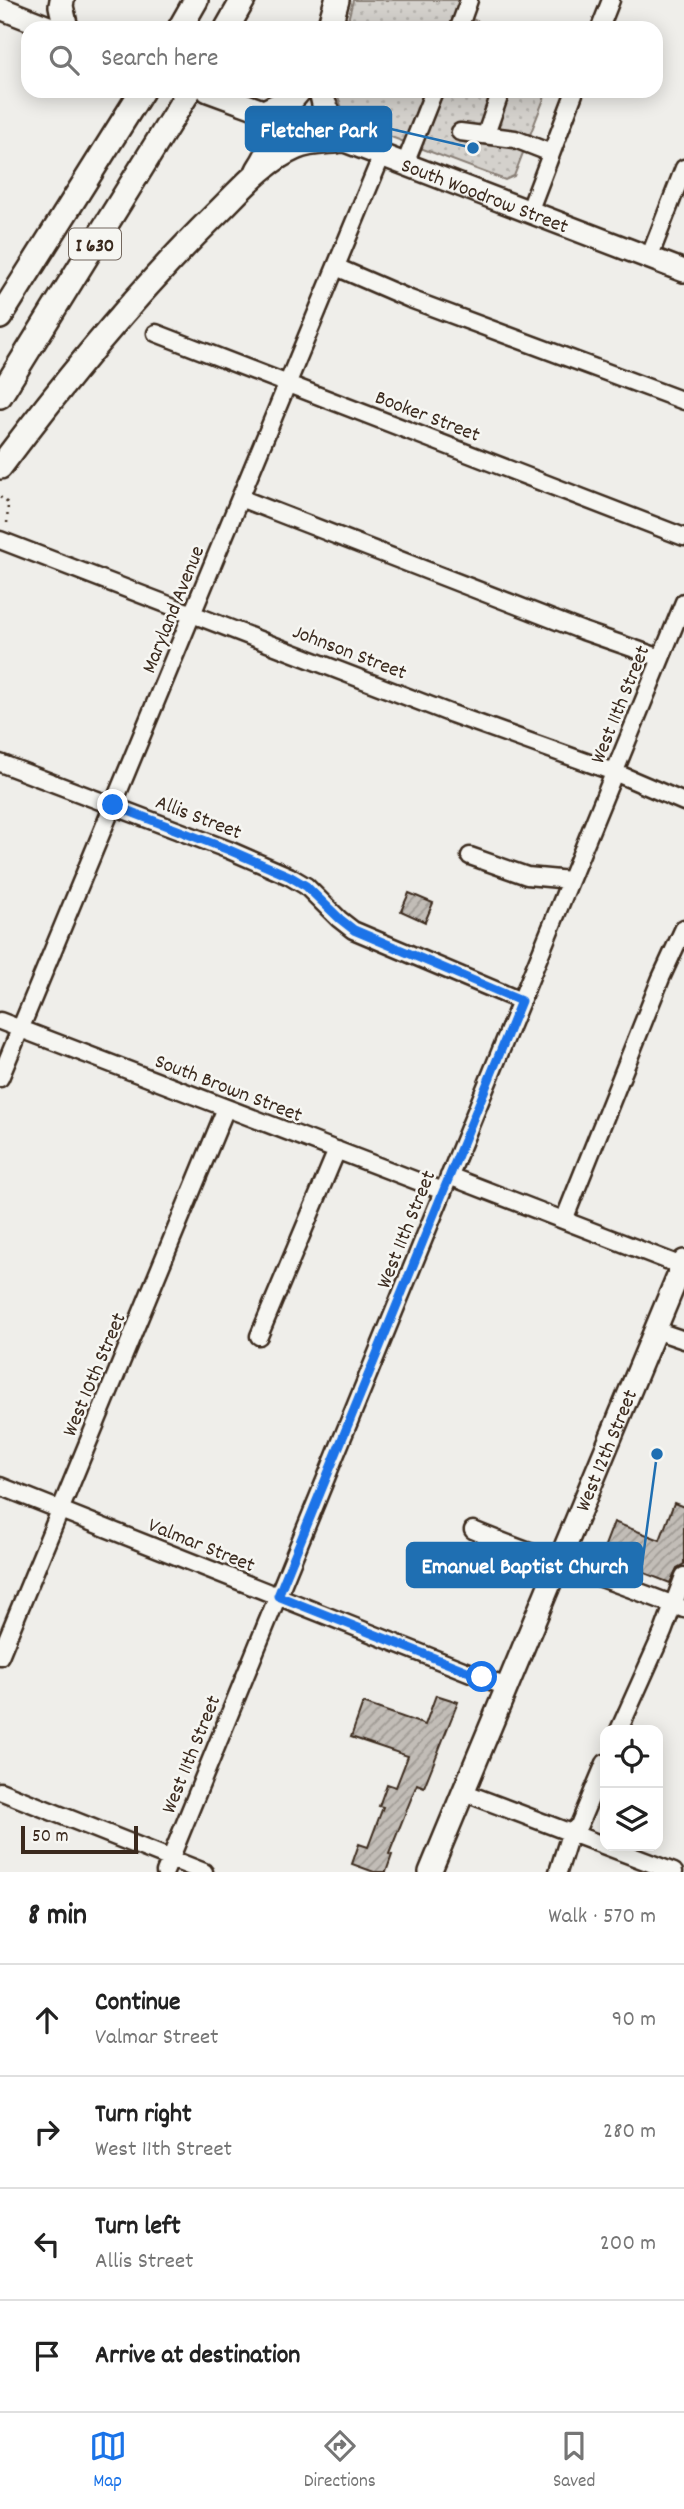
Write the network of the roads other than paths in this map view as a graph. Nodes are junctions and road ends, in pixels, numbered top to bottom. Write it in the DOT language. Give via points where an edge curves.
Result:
graph roads {
  1 [pos="62,0"];
  2 [pos="196,0"];
  3 [pos="243,0"];
  4 [pos="337,0"];
  5 [pos="469,0"];
  6 [pos="611,0"];
  7 [pos="0,8"];
  8 [pos="33,21"];
  9 [pos="64,21"];
  10 [pos="184,21"];
  11 [pos="231,21"];
  12 [pos="331,21"];
  13 [pos="461,21"];
  14 [pos="603,21"];
  15 [pos="138,98"];
  16 [pos="185,98"];
  17 [pos="226,98"];
  18 [pos="293,98"];
  19 [pos="323,98"];
  20 [pos="431,98"];
  21 [pos="499,98"];
  22 [pos="572,98"];
  23 [pos="257,110"];
  24 [pos="460,132"];
  25 [pos="486,134"];
  26 [pos="342,140"];
  27 [pos="551,153"];
  28 [pos="382,155"];
  29 [pos="405,164"];
  30 [pos="684,169"];
  31 [pos="255,175"];
  32 [pos="529,212"];
  33 [pos="649,258"];
  34 [pos="336,267"];
  35 [pos="684,271"];
  36 [pos="0,317"];
  37 [pos="156,333"];
  38 [pos="287,384"];
  39 [pos="0,396"];
  40 [pos="684,401"];
  41 [pos="0,467"];
  42 [pos="240,498"];
  43 [pos="684,537"];
  44 [pos="4,541"];
  45 [pos="684,602"];
  46 [pos="193,612"];
  47 [pos="661,658"];
  48 [pos="0,763"];
  49 [pos="614,772"];
  50 [pos="684,802"];
  51 [pos="113,805"];
  52 [pos="470,856"];
  53 [pos="570,880"];
  54 [pos="684,928"];
  55 [pos="521,1001"];
  56 [pos="0,1021"];
  57 [pos="20,1029"];
  58 [pos="0,1078"];
  59 [pos="226,1108"];
  60 [pos="337,1150"];
  61 [pos="446,1183"];
  62 [pos="564,1220"];
  63 [pos="683,1263"];
  64 [pos="655,1330"];
  65 [pos="259,1336"];
  66 [pos="684,1340"];
  67 [pos="0,1486"];
  68 [pos="60,1510"];
  69 [pos="473,1530"];
  70 [pos="558,1563"];
  71 [pos="684,1576"];
  72 [pos="278,1596"];
  73 [pos="678,1607"];
  74 [pos="0,1656"];
  75 [pos="506,1687"];
  76 [pos="621,1725"];
  77 [pos="600,1775"];
  78 [pos="0,1791"];
  79 [pos="463,1792"];
  80 [pos="570,1834"];
  81 [pos="167,1866"];
  82 [pos="204,1872"];
  83 [pos="430,1872"];
  84 [pos="558,1872"];
  85 [pos="674,1872"];
  1 -- 9 [label="highway"];
  2 -- 10 [label="highway"];
  3 -- 11 [label="highway"];
  4 -- 12 [label="highway"];
  5 -- 13 [label="street"];
  6 -- 14 [label="street"];
  7 -- 8 [label="main road"];
  15 -- 36 [label="highway, I 630"];
  16 -- 39 [label="highway, I 630"];
  17 -- 23 [label="main road, South Woodrow Street"];
  18 -- 23 [label="highway"];
  19 -- 26 [label="highway"];
  20 -- 29 [label="street"];
  21 -- 25 [label="street"];
  22 -- 27 [label="street"];
  23 -- 26 [label="main road, South Woodrow Street"];
  23 -- 31 [label="highway" via="271,128 273,141"];
  24 -- 25 [label="street"];
  25 -- 27 [label="street"];
  26 -- 28 [label="main road, South Woodrow Street"];
  26 -- 31 [label="highway" via="295,148"];
  27 -- 32 [label="street"];
  28 -- 29 [label="main road, South Woodrow Street"];
  28 -- 34 [label="street, Maryland Avenue"];
  29 -- 32 [label="main road, South Woodrow Street"];
  30 -- 33 [label="street"];
  31 -- 41 [label="highway" via="117,320"];
  32 -- 33 [label="main road, South Woodrow Street"];
  33 -- 35 [label="main road, South Woodrow Street"];
  34 -- 38 [label="street, Maryland Avenue"];
  34 -- 40 [label="street"];
  37 -- 38 [label="street, Booker Street"];
  38 -- 42 [label="street, Maryland Avenue"];
  38 -- 43 [label="street, Booker Street"];
  42 -- 46 [label="street, Maryland Avenue"];
  42 -- 47 [label="street"];
  44 -- 46 [label="street, Johnson Street"];
  45 -- 47 [label="street, West 11th Street"];
  46 -- 49 [label="street, Johnson Street"];
  46 -- 51 [label="street, Maryland Avenue"];
  47 -- 49 [label="street, West 11th Street"];
  48 -- 51 [label="street, Allis Street"];
  49 -- 50 [label="street, Johnson Street"];
  49 -- 53 [label="street, West 11th Street"];
  51 -- 55 [label="street, Allis Street" via="289,876 354,930"];
  51 -- 57 [label="street, Maryland Avenue"];
  52 -- 53 [label="street" via="527,876"];
  53 -- 55 [label="street, West 11th Street"];
  54 -- 62 [label="street"];
  55 -- 61 [label="street, West 11th Street"];
  56 -- 57 [label="street, South Brown Street"];
  57 -- 58 [label="street, Maryland Avenue"];
  57 -- 59 [label="street, South Brown Street"];
  59 -- 60 [label="street, South Brown Street"];
  59 -- 68 [label="street, West 10th Street"];
  60 -- 61 [label="street, South Brown Street"];
  60 -- 65 [label="street"];
  61 -- 62 [label="street, South Brown Street"];
  61 -- 72 [label="street, West 11th Street"];
  62 -- 63 [label="street, South Brown Street"];
  63 -- 64 [label="main road, West 12th Street"];
  64 -- 66 [label="street"];
  64 -- 70 [label="main road, West 12th Street"];
  67 -- 68 [label="street, Valmar Street"];
  68 -- 72 [label="street, Valmar Street"];
  68 -- 74 [label="street, West 10th Street"];
  69 -- 70 [label="street"];
  70 -- 73 [label="street"];
  70 -- 75 [label="main road, West 12th Street"];
  71 -- 73 [label="street"];
  72 -- 75 [label="street, Valmar Street"];
  72 -- 81 [label="street, West 11th Street"];
  73 -- 76 [label="street"];
  75 -- 79 [label="main road, West 12th Street"];
  77 -- 80 [label="street" via="579,1825"];
  78 -- 81 [label="street"];
  79 -- 80 [label="street"];
  79 -- 83 [label="main road, West 12th Street"];
  80 -- 84 [label="street"];
  80 -- 85 [label="street"];
  81 -- 82 [label="street"];
}
